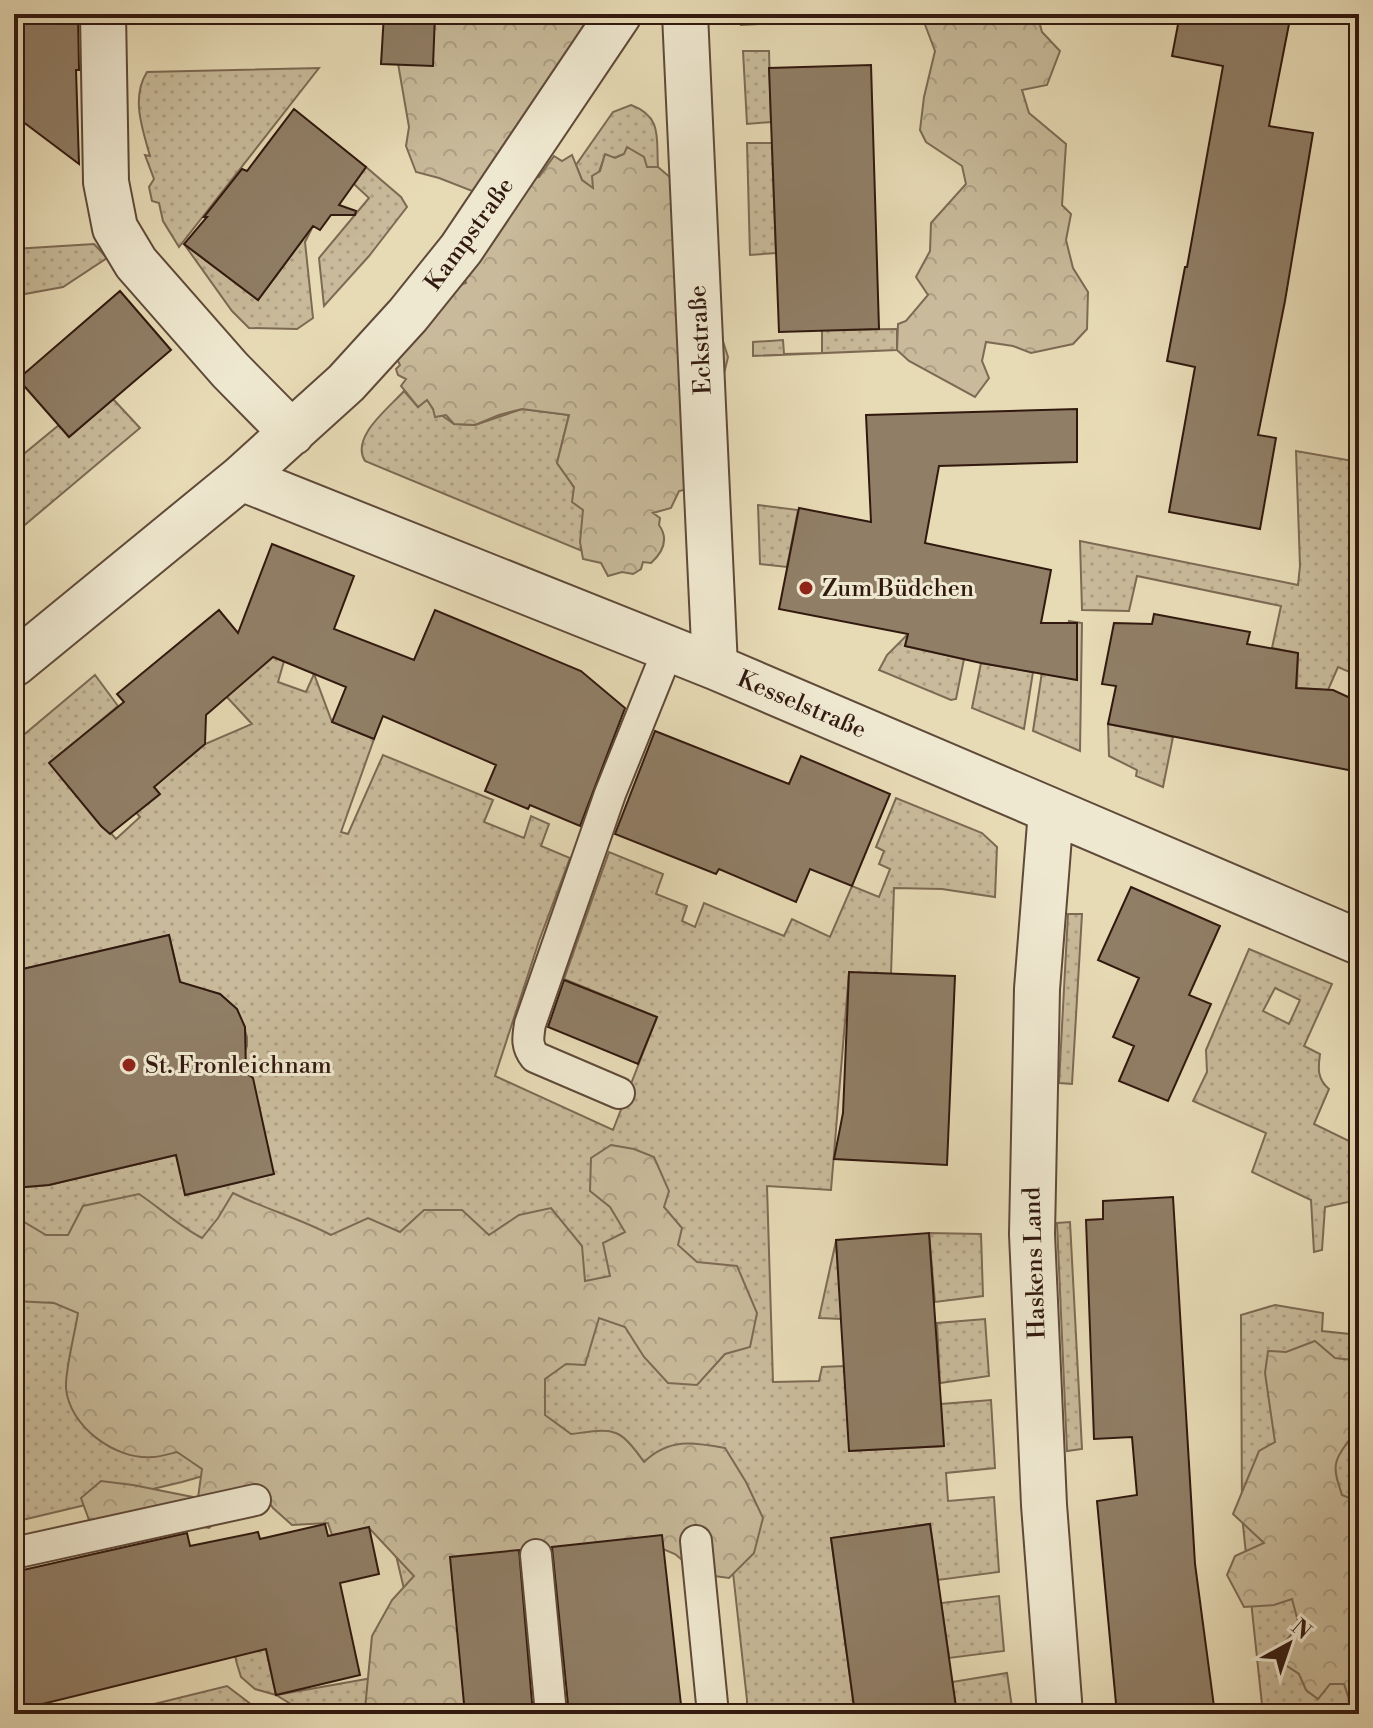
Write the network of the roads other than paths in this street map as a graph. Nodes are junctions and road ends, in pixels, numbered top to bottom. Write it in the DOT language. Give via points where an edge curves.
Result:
graph roads {
  1 [pos="103,14"];
  2 [pos="619,14"];
  3 [pos="685,14"];
  4 [pos="292,433"];
  5 [pos="241,478"];
  6 [pos="668,650"];
  7 [pos="14,664"];
  8 [pos="715,667"];
  9 [pos="1051,811"];
  10 [pos="1359,942"];
  11 [pos="619,1093"];
  12 [pos="255,1500"];
  13 [pos="696,1541"];
  14 [pos="14,1553"];
  15 [pos="536,1555"];
  16 [pos="551,1714"];
  17 [pos="713,1714"];
  18 [pos="1060,1714"];
  1 -- 4 [label="street" via="106,182 115,228 136,263"];
  2 -- 4 [label="street, Kampstraße" via="440,276 346,383"];
  3 -- 8 [label="street, Eckstraße"];
  4 -- 5 [label="street, Kampstraße"];
  5 -- 6 [label="street, Kesselstraße"];
  5 -- 7 [label="street, Kampstraße"];
  6 -- 8 [label="street, Kesselstraße"];
  6 -- 11 [label="lane" via="591,846 527,1038 535,1057"];
  8 -- 9 [label="street, Kesselstraße"];
  9 -- 10 [label="street, Kesselstraße"];
  9 -- 18 [label="street, Haskens Land" via="1037,989 1032,1234"];
  12 -- 14 [label="lane"];
  13 -- 17 [label="lane"];
  15 -- 16 [label="lane"];
}
